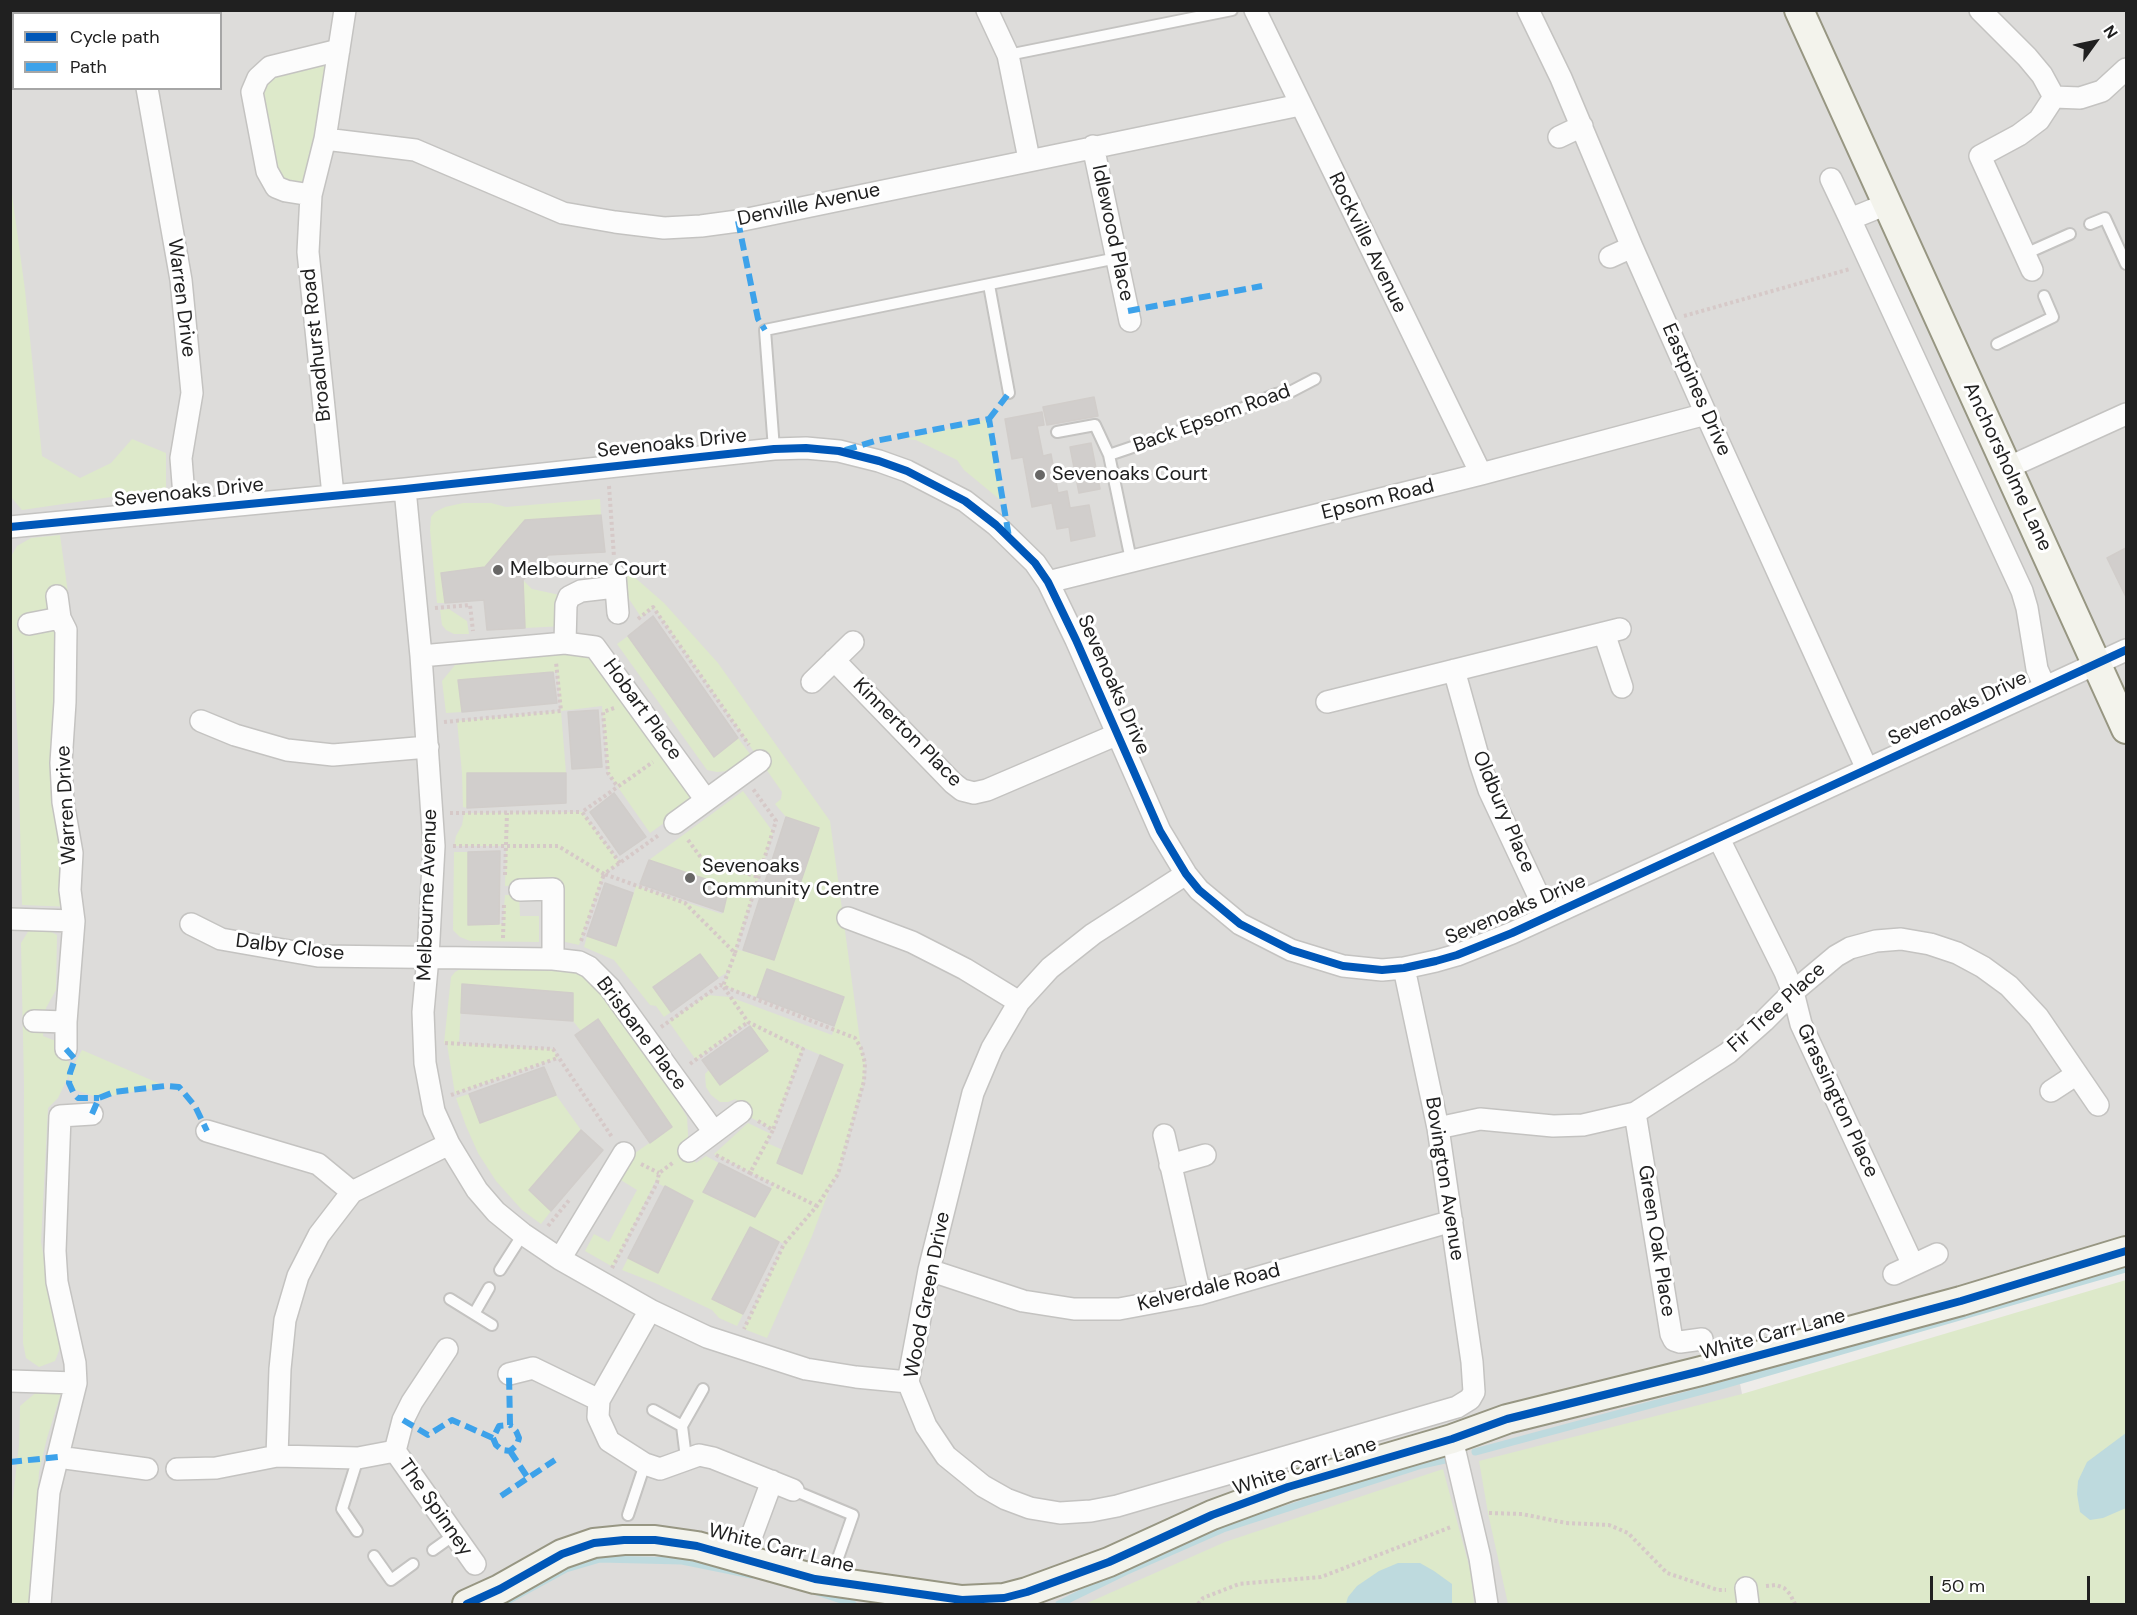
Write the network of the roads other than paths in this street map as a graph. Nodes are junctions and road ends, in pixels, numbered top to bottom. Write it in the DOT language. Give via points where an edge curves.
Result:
graph roads {
  1 [pos="345,10"];
  2 [pos="987,10"];
  3 [pos="1232,10"];
  4 [pos="1255,10"];
  5 [pos="1528,10"];
  6 [pos="1799,10"];
  7 [pos="1980,10"];
  8 [pos="339,50"];
  9 [pos="1008,56"];
  10 [pos="2127,69"];
  11 [pos="147,90"];
  12 [pos="2054,97"];
  13 [pos="1300,105"];
  14 [pos="1582,126"];
  15 [pos="1559,137"];
  16 [pos="325,139"];
  17 [pos="1094,146"];
  18 [pos="1029,159"];
  19 [pos="1831,179"];
  20 [pos="311,195"];
  21 [pos="1887,204"];
  22 [pos="1850,219"];
  23 [pos="2090,224"];
  24 [pos="2070,234"];
  25 [pos="1632,247"];
  26 [pos="1610,257"];
  27 [pos="1117,258"];
  28 [pos="2028,262"];
  29 [pos="2127,264"];
  30 [pos="988,285"];
  31 [pos="2044,296"];
  32 [pos="1130,321"];
  33 [pos="1996,345"];
  34 [pos="1314,378"];
  35 [pos="1009,393"];
  36 [pos="1706,414"];
  37 [pos="2127,414"];
  38 [pos="1057,432"];
  39 [pos="774,449"];
  40 [pos="1109,455"];
  41 [pos="2007,468"];
  42 [pos="1481,474"];
  43 [pos="405,489"];
  44 [pos="333,495"];
  45 [pos="185,509"];
  46 [pos="10,527"];
  47 [pos="1131,560"];
  48 [pos="1048,582"];
  49 [pos="57,596"];
  50 [pos="60,618"];
  51 [pos="625,618"];
  52 [pos="29,624"];
  53 [pos="853,642"];
  54 [pos="560,643"];
  55 [pos="2127,651"];
  56 [pos="421,656"];
  57 [pos="834,660"];
  58 [pos="2097,664"];
  59 [pos="1454,670"];
  60 [pos="812,682"];
  61 [pos="1624,687"];
  62 [pos="2045,687"];
  63 [pos="1327,702"];
  64 [pos="201,721"];
  65 [pos="2127,729"];
  66 [pos="1118,734"];
  67 [pos="428,747"];
  68 [pos="760,761"];
  69 [pos="1867,769"];
  70 [pos="706,800"];
  71 [pos="675,823"];
  72 [pos="1719,839"];
  73 [pos="1186,874"];
  74 [pos="520,890"];
  75 [pos="1548,916"];
  76 [pos="848,918"];
  77 [pos="10,919"];
  78 [pos="74,921"];
  79 [pos="191,924"];
  80 [pos="428,957"];
  81 [pos="553,959"];
  82 [pos="1404,968"];
  83 [pos="1793,992"];
  84 [pos="1018,1002"];
  85 [pos="34,1022"];
  86 [pos="66,1022"];
  87 [pos="66,1049"];
  88 [pos="2077,1074"];
  89 [pos="2051,1091"];
  90 [pos="2098,1105"];
  91 [pos="741,1112"];
  92 [pos="1635,1113"];
  93 [pos="92,1114"];
  94 [pos="1438,1128"];
  95 [pos="207,1131"];
  96 [pos="1164,1135"];
  97 [pos="449,1144"];
  98 [pos="624,1153"];
  99 [pos="1205,1155"];
  100 [pos="1170,1165"];
  101 [pos="352,1192"];
  102 [pos="1452,1221"];
  103 [pos="523,1234"];
  104 [pos="2127,1251"];
  105 [pos="1937,1254"];
  106 [pos="560,1259"];
  107 [pos="1913,1264"];
  108 [pos="500,1270"];
  109 [pos="929,1270"];
  110 [pos="1894,1274"];
  111 [pos="489,1288"];
  112 [pos="1200,1294"];
  113 [pos="450,1299"];
  114 [pos="650,1310"];
  115 [pos="474,1314"];
  116 [pos="492,1325"];
  117 [pos="1702,1339"];
  118 [pos="447,1349"];
  119 [pos="509,1374"];
  120 [pos="10,1381"];
  121 [pos="909,1382"];
  122 [pos="76,1383"];
  123 [pos="703,1389"];
  124 [pos="1474,1392"];
  125 [pos="599,1400"];
  126 [pos="652,1410"];
  127 [pos="682,1426"];
  128 [pos="1452,1439"];
  129 [pos="395,1451"];
  130 [pos="277,1456"];
  131 [pos="58,1457"];
  132 [pos="349,1458"];
  133 [pos="686,1458"];
  134 [pos="645,1464"];
  135 [pos="147,1468"];
  136 [pos="177,1468"];
  137 [pos="772,1481"];
  138 [pos="793,1490"];
  139 [pos="628,1515"];
  140 [pos="357,1531"];
  141 [pos="454,1535"];
  142 [pos="752,1535"];
  143 [pos="432,1550"];
  144 [pos="839,1555"];
  145 [pos="374,1557"];
  146 [pos="413,1564"];
  147 [pos="475,1564"];
  148 [pos="40,1605"];
  149 [pos="467,1605"];
  150 [pos="1487,1605"];
  1 -- 8 [label="street, Broadhurst Road"];
  2 -- 9 [label="street"];
  3 -- 9 [label="lane"];
  4 -- 13 [label="street, Rockville Avenue"];
  5 -- 14 [label="street, Eastpines Drive"];
  6 -- 21 [label="street, Anchorsholme Lane"];
  7 -- 12 [label="street" via="2027,57"];
  8 -- 16 [label="street, Broadhurst Road"];
  8 -- 20 [label="street" via="270,67 258,78 252,92 267,171 276,187"];
  9 -- 18 [label="street"];
  10 -- 12 [label="street" via="2102,90 2080,98"];
  11 -- 45 [label="street, Warren Drive" via="180,280 192,393 181,458"];
  12 -- 28 [label="street" via="2039,120 1980,156"];
  13 -- 17 [label="street, Denville Avenue"];
  13 -- 42 [label="street, Rockville Avenue"];
  14 -- 15 [label="street"];
  14 -- 25 [label="street, Eastpines Drive"];
  16 -- 18 [label="street, Denville Avenue" via="415,150 563,213 664,228 738,221"];
  16 -- 20 [label="street, Broadhurst Road"];
  17 -- 18 [label="street, Denville Avenue"];
  17 -- 27 [label="street, Idlewood Place"];
  19 -- 22 [label="street, Anchorsholme Lane"];
  20 -- 44 [label="street, Broadhurst Road" via="308,252"];
  21 -- 22 [label="street"];
  21 -- 41 [label="street, Anchorsholme Lane"];
  22 -- 62 [label="street, Anchorsholme Lane" via="2022,591 2037,669"];
  23 -- 29 [label="lane" via="2105,218"];
  24 -- 28 [label="lane"];
  25 -- 26 [label="street"];
  25 -- 36 [label="street, Eastpines Drive"];
  27 -- 30 [label="lane"];
  27 -- 32 [label="street, Idlewood Place"];
  30 -- 35 [label="lane"];
  30 -- 39 [label="lane" via="765,330"];
  31 -- 33 [label="lane" via="2053,317"];
  34 -- 40 [label="lane, Back Epsom Road" via="1292,391"];
  36 -- 42 [label="street, Epsom Road"];
  36 -- 69 [label="street, Eastpines Drive"];
  37 -- 41 [label="street"];
  38 -- 40 [label="lane, Back Epsom Road" via="1095,425"];
  39 -- 43 [label="street, Sevenoaks Drive"];
  39 -- 48 [label="street, Sevenoaks Drive" via="806,448 879,461 947,490 996,525 1035,563"];
  40 -- 47 [label="lane, Back Epsom Road"];
  41 -- 58 [label="street, Anchorsholme Lane"];
  42 -- 47 [label="street, Epsom Road"];
  43 -- 44 [label="street, Sevenoaks Drive"];
  43 -- 56 [label="street, Melbourne Avenue"];
  44 -- 45 [label="street, Sevenoaks Drive"];
  45 -- 46 [label="street, Sevenoaks Drive"];
  47 -- 48 [label="street, Epsom Road"];
  48 -- 66 [label="street, Sevenoaks Drive"];
  49 -- 50 [label="street, Warren Drive"];
  50 -- 52 [label="street"];
  50 -- 78 [label="street, Warren Drive" via="66,630 61,763 72,853 70,890"];
  51 -- 54 [label="street" via="615,579 580,591 569,597"];
  53 -- 57 [label="street"];
  54 -- 56 [label="street, Hobart Place"];
  54 -- 70 [label="street, Hobart Place" via="595,647"];
  55 -- 58 [label="street, Sevenoaks Drive"];
  56 -- 67 [label="street, Melbourne Avenue"];
  57 -- 60 [label="street"];
  57 -- 66 [label="street, Kinnerton Place" via="962,790 987,790"];
  58 -- 62 [label="street, Sevenoaks Drive"];
  58 -- 65 [label="street, Anchorsholme Lane"];
  59 -- 61 [label="street" via="1612,631"];
  59 -- 63 [label="street"];
  59 -- 75 [label="street, Oldbury Place" via="1489,790"];
  62 -- 69 [label="street, Sevenoaks Drive"];
  64 -- 67 [label="street" via="287,750 333,756"];
  66 -- 73 [label="street, Sevenoaks Drive" via="1160,831"];
  67 -- 80 [label="street, Melbourne Avenue" via="434,846"];
  68 -- 70 [label="street"];
  69 -- 72 [label="street, Sevenoaks Drive"];
  70 -- 71 [label="street"];
  72 -- 75 [label="street, Sevenoaks Drive"];
  72 -- 83 [label="street, Grassington Place"];
  73 -- 82 [label="street, Sevenoaks Drive" via="1212,902 1263,938 1343,966"];
  73 -- 84 [label="street, Wood Green Drive" via="1093,934 1050,968"];
  74 -- 81 [label="street" via="553,889"];
  75 -- 82 [label="street, Sevenoaks Drive" via="1457,955"];
  76 -- 84 [label="street" via="912,942 966,969"];
  77 -- 78 [label="street"];
  78 -- 86 [label="street, Warren Drive"];
  79 -- 80 [label="street, Dalby Close" via="221,939 318,956"];
  80 -- 81 [label="street, Brisbane Place"];
  80 -- 97 [label="street, Melbourne Avenue" via="424,1063 434,1111"];
  81 -- 91 [label="street, Brisbane Place" via="589,967 610,988 674,1076 700,1143"];
  82 -- 94 [label="street, Bovington Avenue"];
  83 -- 88 [label="street, Fir Tree Place" via="1850,948 1875,940 1930,944 1957,953 2009,986 2038,1017"];
  83 -- 92 [label="street, Fir Tree Place" via="1728,1053"];
  83 -- 107 [label="street, Grassington Place" via="1801,1024"];
  84 -- 109 [label="street, Wood Green Drive" via="973,1093"];
  85 -- 86 [label="street"];
  86 -- 87 [label="street, Warren Drive"];
  88 -- 89 [label="street"];
  88 -- 90 [label="street, Fir Tree Place"];
  92 -- 94 [label="street, Fir Tree Place" via="1583,1125 1480,1119"];
  92 -- 117 [label="street, Green Oak Place" via="1671,1334 1680,1342"];
  93 -- 122 [label="street" via="60,1116 55,1251"];
  94 -- 102 [label="street, Bovington Avenue"];
  95 -- 101 [label="street" via="318,1164"];
  96 -- 100 [label="street"];
  97 -- 101 [label="street"];
  97 -- 103 [label="street, Melbourne Avenue" via="495,1212"];
  98 -- 106 [label="street"];
  99 -- 100 [label="street"];
  100 -- 112 [label="street"];
  101 -- 130 [label="street" via="319,1235 298,1276 285,1320"];
  102 -- 112 [label="street, Kelverdale Road"];
  102 -- 124 [label="street, Bovington Avenue"];
  103 -- 106 [label="street, Melbourne Avenue"];
  103 -- 108 [label="lane"];
  104 -- 128 [label="street, White Carr Lane" via="1961,1301 1507,1419"];
  105 -- 107 [label="street"];
  106 -- 114 [label="street, Melbourne Avenue"];
  107 -- 110 [label="street"];
  109 -- 112 [label="street, Kelverdale Road" via="1023,1301 1074,1309 1119,1309"];
  109 -- 121 [label="street, Wood Green Drive"];
  111 -- 115 [label="lane"];
  113 -- 115 [label="lane"];
  114 -- 121 [label="street, Melbourne Avenue" via="708,1337 806,1369"];
  114 -- 125 [label="street"];
  115 -- 116 [label="lane"];
  118 -- 129 [label="street, The Spinney" via="412,1402"];
  119 -- 125 [label="street" via="533,1368"];
  120 -- 122 [label="street"];
  121 -- 124 [label="street, Wood Green Drive" via="926,1426 957,1466 1006,1499 1060,1513 1117,1506 1457,1407"];
  122 -- 131 [label="street"];
  123 -- 127 [label="lane"];
  125 -- 134 [label="street" via="598,1417 609,1441"];
  126 -- 127 [label="lane"];
  127 -- 133 [label="lane"];
  128 -- 149 [label="street, White Carr Lane" via="1288,1486 1108,1562 1004,1598 962,1600 815,1579 697,1546 634,1540 594,1543 562,1554"];
  128 -- 150 [label="street" via="1472,1518"];
  129 -- 132 [label="street, The Spinney"];
  129 -- 141 [label="street, The Spinney"];
  130 -- 132 [label="street, The Spinney"];
  130 -- 136 [label="street, The Spinney" via="216,1468"];
  131 -- 135 [label="street"];
  131 -- 148 [label="street" via="49,1492"];
  132 -- 140 [label="lane" via="342,1509"];
  133 -- 134 [label="street" via="660,1468"];
  133 -- 137 [label="street" via="713,1458"];
  134 -- 139 [label="lane"];
  137 -- 138 [label="street"];
  137 -- 142 [label="street"];
  138 -- 144 [label="lane" via="853,1515"];
  141 -- 143 [label="lane"];
  141 -- 147 [label="street, The Spinney"];
  145 -- 146 [label="lane" via="391,1580"];
}
